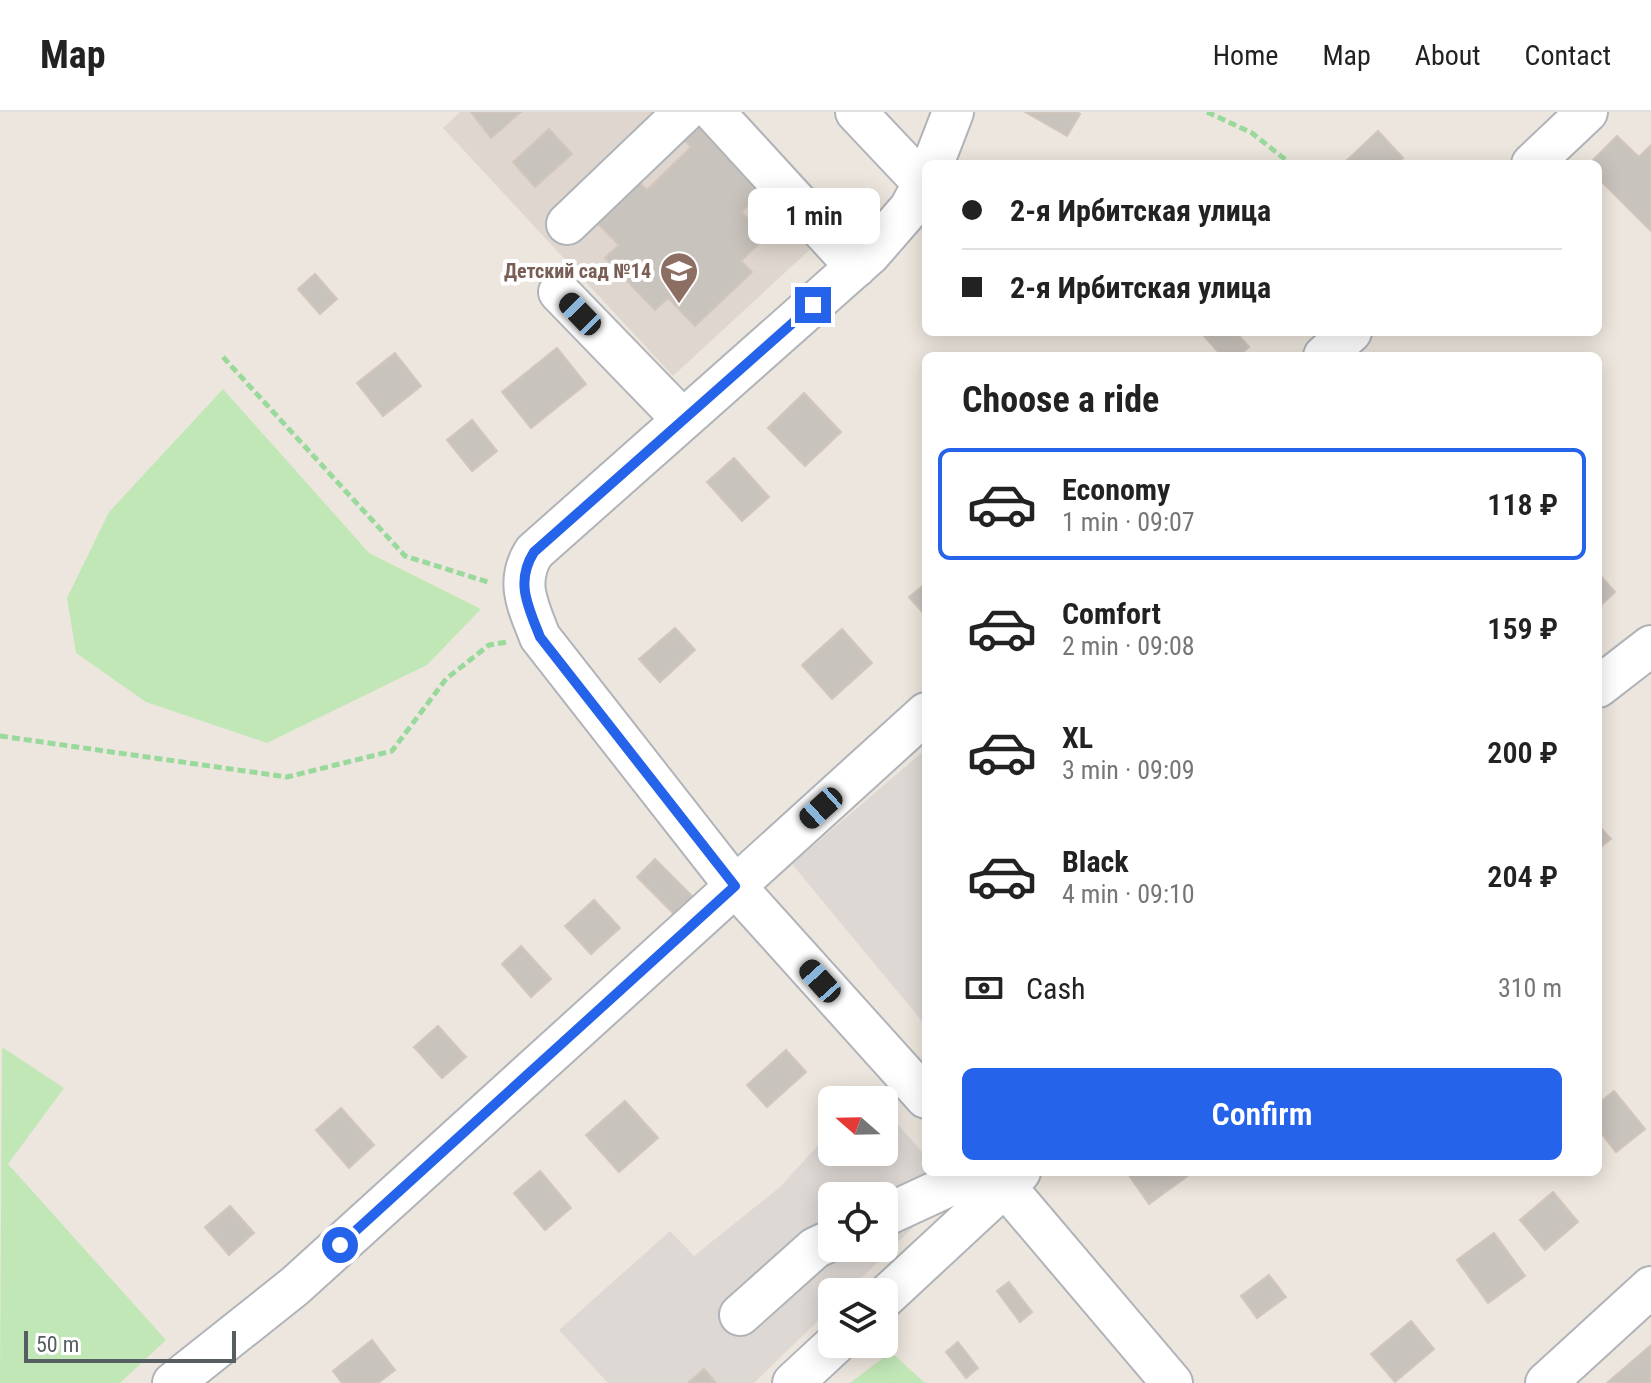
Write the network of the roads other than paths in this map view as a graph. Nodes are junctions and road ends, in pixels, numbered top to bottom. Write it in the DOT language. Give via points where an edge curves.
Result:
graph roads {
  1 [pos="684,112"];
  2 [pos="714,112"];
  3 [pos="856,112"];
  4 [pos="953,112"];
  5 [pos="1587,112"];
  6 [pos="933,160"];
  7 [pos="1536,160"];
  8 [pos="922,171"];
  9 [pos="922,185"];
  10 [pos="567,224"];
  11 [pos="856,267"];
  12 [pos="559,292"];
  13 [pos="683,420"];
  14 [pos="1651,646"];
  15 [pos="1602,684"];
  16 [pos="922,717"];
  17 [pos="735,886"];
  18 [pos="922,1094"];
  19 [pos="996,1176"];
  20 [pos="998,1176"];
  21 [pos="1000,1176"];
  22 [pos="898,1211"];
  23 [pos="818,1247"];
  24 [pos="898,1283"];
  25 [pos="1651,1287"];
  26 [pos="740,1315"];
  27 [pos="820,1358"];
  28 [pos="173,1383"];
  29 [pos="793,1383"];
  30 [pos="1172,1383"];
  31 [pos="1546,1383"];
  1 -- 10 [label="street"];
  2 -- 11 [label="street"];
  3 -- 8 [label="street"];
  4 -- 6 [label="street"];
  5 -- 7 [label="street"];
  9 -- 11 [label="street" via="910,208"];
  11 -- 13 [label="street"];
  12 -- 13 [label="street"];
  13 -- 17 [label="street" via="534,552 524,580 540,637"];
  14 -- 15 [label="street"];
  16 -- 17 [label="street"];
  17 -- 18 [label="street"];
  17 -- 28 [label="street" via="295,1286"];
  19 -- 22 [label="street"];
  20 -- 24 [label="street"];
  21 -- 30 [label="street"];
  23 -- 26 [label="street"];
  25 -- 31 [label="street"];
  27 -- 29 [label="street"];
}
